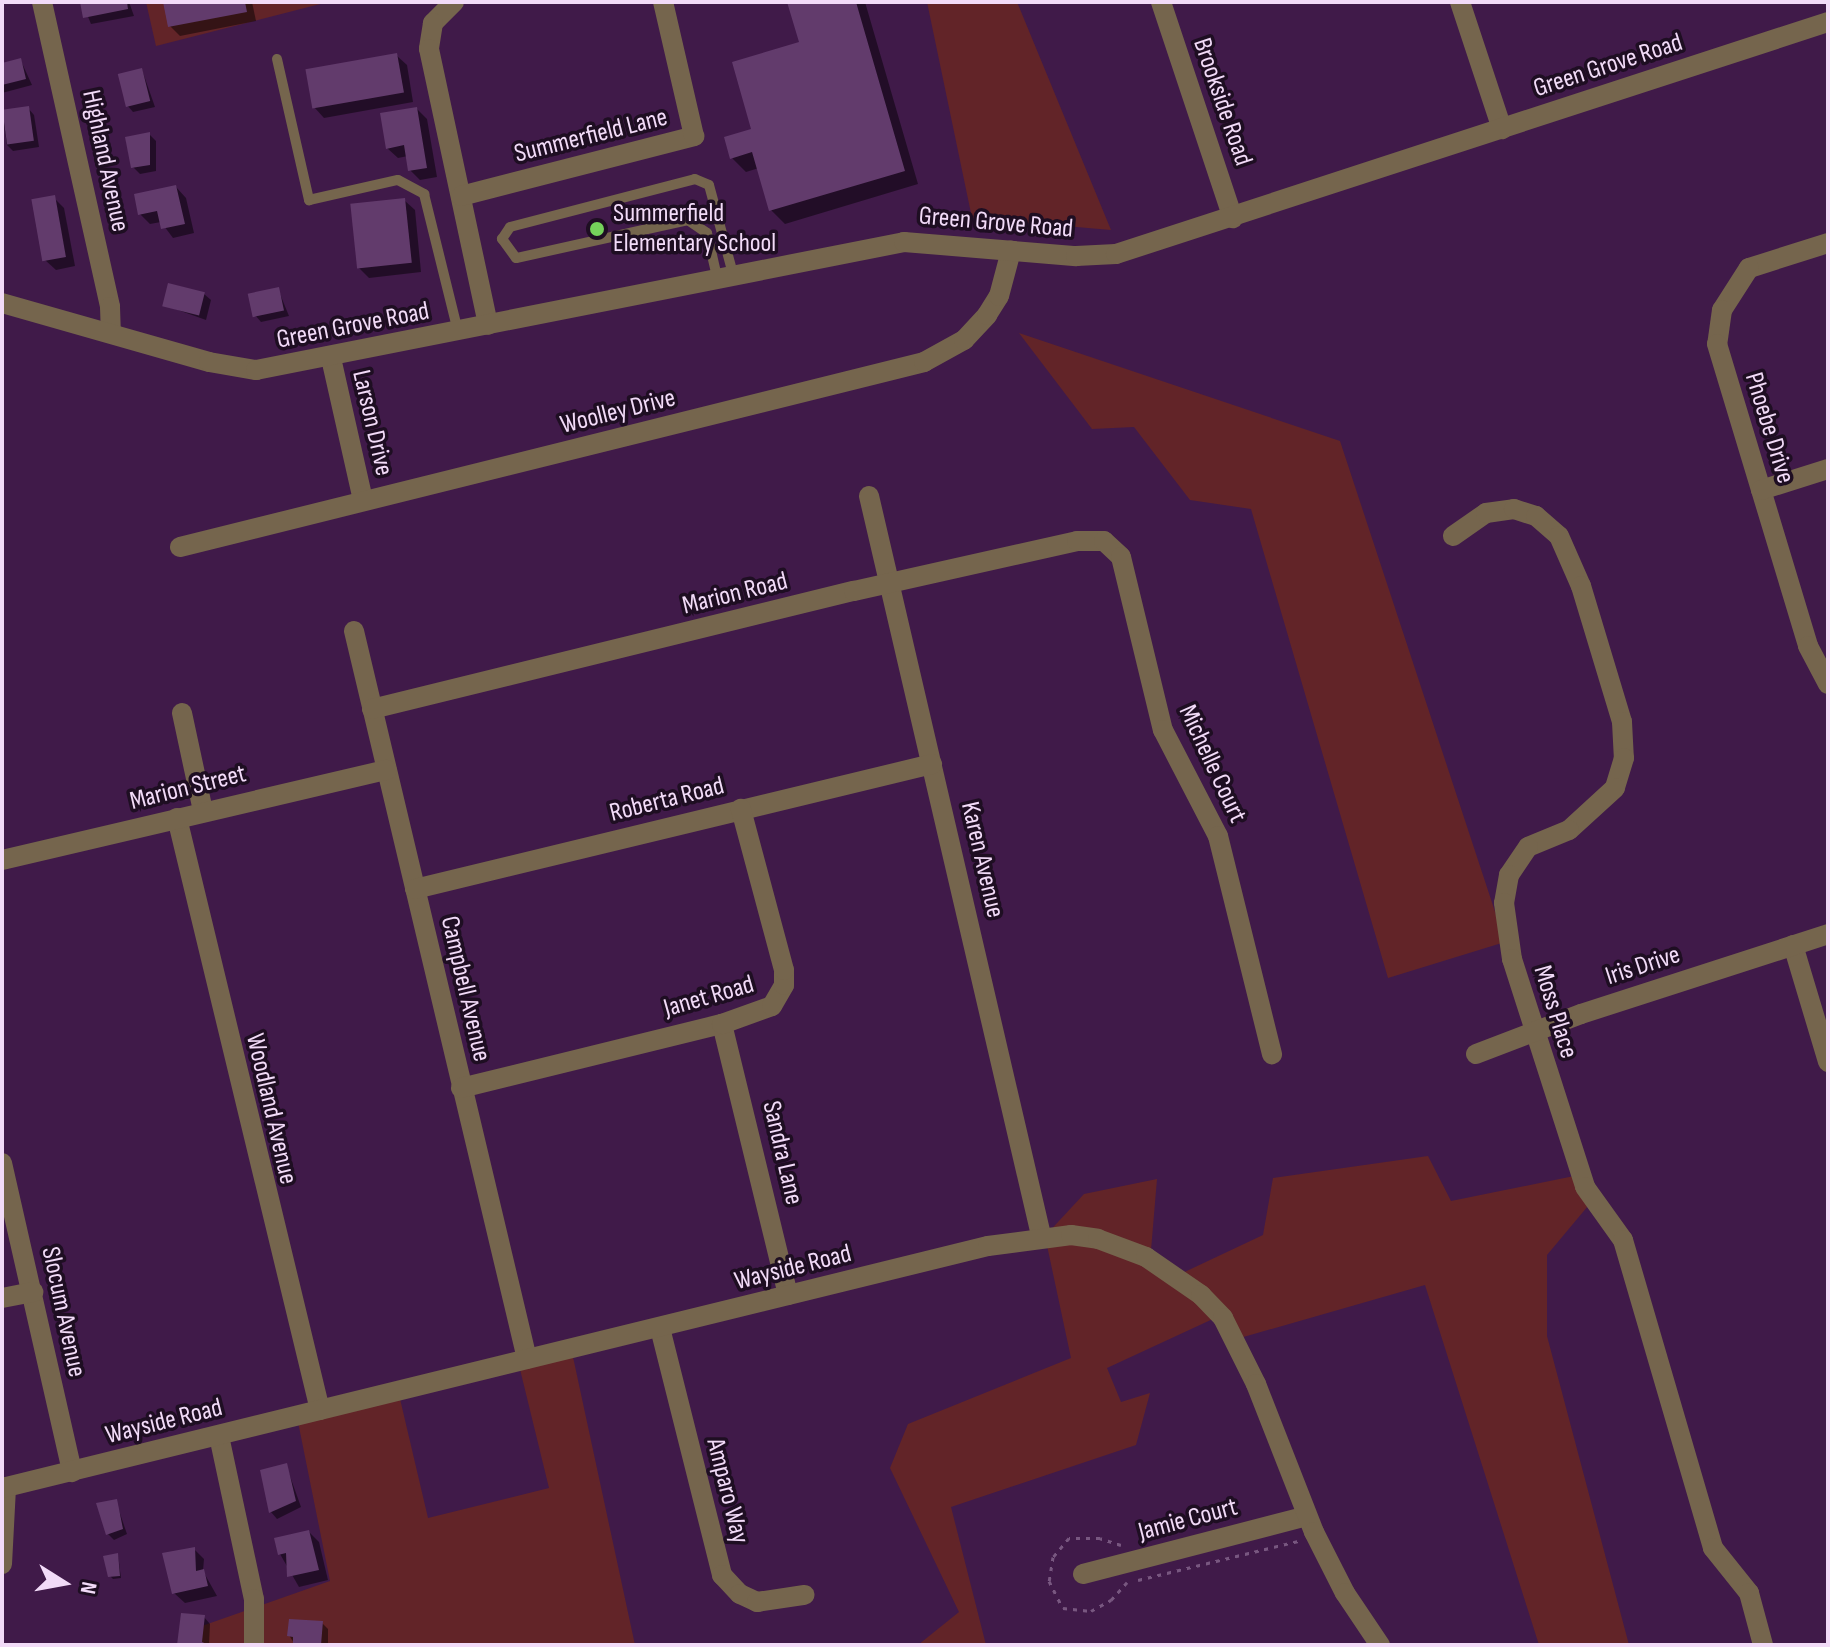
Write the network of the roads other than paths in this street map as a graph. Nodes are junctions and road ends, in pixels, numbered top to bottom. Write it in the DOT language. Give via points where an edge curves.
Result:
graph roads {
  1 [pos="42,2"];
  2 [pos="454,2"];
  3 [pos="663,2"];
  4 [pos="1161,2"];
  5 [pos="1460,2"];
  6 [pos="1828,22"];
  7 [pos="277,59"];
  8 [pos="1502,129"];
  9 [pos="461,196"];
  10 [pos="1233,218"];
  11 [pos="1828,243"];
  12 [pos="1011,251"];
  13 [pos="725,275"];
  14 [pos="2,303"];
  15 [pos="488,325"];
  16 [pos="458,331"];
  17 [pos="111,332"];
  18 [pos="331,358"];
  19 [pos="1828,469"];
  20 [pos="1761,490"];
  21 [pos="869,496"];
  22 [pos="363,500"];
  23 [pos="1453,536"];
  24 [pos="1111,545"];
  25 [pos="180,547"];
  26 [pos="890,584"];
  27 [pos="354,631"];
  28 [pos="1828,684"];
  29 [pos="372,709"];
  30 [pos="182,713"];
  31 [pos="932,764"];
  32 [pos="387,770"];
  33 [pos="741,809"];
  34 [pos="203,811"];
  35 [pos="177,818"];
  36 [pos="2,860"];
  37 [pos="415,889"];
  38 [pos="1828,934"];
  39 [pos="1793,945"];
  40 [pos="722,1024"];
  41 [pos="1534,1032"];
  42 [pos="1272,1054"];
  43 [pos="1476,1054"];
  44 [pos="1828,1062"];
  45 [pos="461,1088"];
  46 [pos="2,1163"];
  47 [pos="1041,1235"];
  48 [pos="33,1292"];
  49 [pos="788,1295"];
  50 [pos="2,1298"];
  51 [pos="660,1328"];
  52 [pos="527,1359"];
  53 [pos="320,1410"];
  54 [pos="219,1436"];
  55 [pos="72,1472"];
  56 [pos="4,1488"];
  57 [pos="1307,1516"];
  58 [pos="2,1564"];
  59 [pos="1083,1574"];
  60 [pos="804,1595"];
  61 [pos="254,1645"];
  62 [pos="1380,1645"];
  63 [pos="1763,1645"];
  1 -- 17 [label="street, Highland Avenue" via="110,307"];
  2 -- 9 [label="street" via="433,23 429,49"];
  3 -- 9 [label="street, Summerfield Lane" via="694,136"];
  4 -- 10 [label="street, Brookside Road"];
  5 -- 8 [label="street"];
  6 -- 8 [label="street, Green Grove Road"];
  7 -- 16 [label="lane" via="309,200 398,180 424,194"];
  8 -- 10 [label="street, Green Grove Road"];
  9 -- 15 [label="street"];
  10 -- 12 [label="street, Green Grove Road" via="1116,254"];
  11 -- 20 [label="street, Phoebe Drive" via="1749,268 1730,294 1718,326 1717,344"];
  12 -- 13 [label="street, Green Grove Road" via="904,242"];
  12 -- 22 [label="street, Woolley Drive" via="999,296 987,315 964,340 924,362"];
  13 -- 13 [label="lane" via="709,185 695,179 510,227 502,239 516,258 688,220 707,233"];
  13 -- 15 [label="street, Green Grove Road"];
  14 -- 17 [label="street, Green Grove Road"];
  15 -- 16 [label="street, Green Grove Road"];
  16 -- 18 [label="street, Green Grove Road"];
  17 -- 18 [label="street, Green Grove Road" via="245,369"];
  18 -- 22 [label="street, Larson Drive"];
  19 -- 20 [label="street"];
  20 -- 28 [label="street, Phoebe Drive" via="1808,646"];
  21 -- 26 [label="street, Karen Avenue"];
  22 -- 25 [label="street, Woolley Drive"];
  23 -- 41 [label="street, Moss Place" via="1486,513 1514,509 1536,516 1559,536 1581,586 1622,722 1624,758 1615,788 1569,830 1528,847 1509,875 1504,903 1512,959"];
  24 -- 26 [label="street, Marion Road" via="1077,541"];
  24 -- 42 [label="street, Michelle Court" via="1126,573 1163,730 1218,836"];
  26 -- 29 [label="street, Marion Road"];
  26 -- 31 [label="street, Karen Avenue"];
  27 -- 29 [label="street, Campbell Avenue"];
  29 -- 32 [label="street, Campbell Avenue"];
  30 -- 34 [label="street"];
  31 -- 33 [label="street, Roberta Road"];
  31 -- 47 [label="street, Karen Avenue"];
  32 -- 34 [label="street, Marion Street"];
  32 -- 37 [label="street, Campbell Avenue"];
  33 -- 37 [label="street, Roberta Road"];
  33 -- 40 [label="street, Janet Road" via="784,985 762,1012"];
  34 -- 35 [label="street, Marion Street"];
  35 -- 36 [label="street, Marion Street"];
  35 -- 53 [label="street, Woodland Avenue"];
  37 -- 45 [label="street, Campbell Avenue"];
  38 -- 39 [label="street, Iris Drive"];
  39 -- 41 [label="street, Iris Drive"];
  39 -- 44 [label="street"];
  40 -- 45 [label="street, Janet Road"];
  40 -- 49 [label="street, Sandra Lane"];
  41 -- 43 [label="street, Iris Drive"];
  41 -- 63 [label="street, Moss Place" via="1585,1187 1623,1240 1713,1548 1749,1593"];
  45 -- 52 [label="street, Campbell Avenue"];
  46 -- 48 [label="street, Slocum Avenue"];
  47 -- 49 [label="street, Wayside Road"];
  47 -- 57 [label="street, Wayside Road" via="1098,1239 1124,1247 1178,1277 1213,1306 1242,1350"];
  48 -- 50 [label="street"];
  48 -- 55 [label="street, Slocum Avenue"];
  49 -- 51 [label="street, Wayside Road"];
  51 -- 52 [label="street, Wayside Road"];
  51 -- 60 [label="street, Amparo Way" via="722,1575 740,1594 757,1602"];
  52 -- 53 [label="street, Wayside Road"];
  53 -- 54 [label="street, Wayside Road"];
  54 -- 55 [label="street, Wayside Road"];
  54 -- 61 [label="street" via="254,1599"];
  55 -- 56 [label="street, Wayside Road"];
  56 -- 58 [label="street"];
  57 -- 59 [label="street, Jamie Court"];
  57 -- 62 [label="street, Wayside Road" via="1345,1593"];
}
